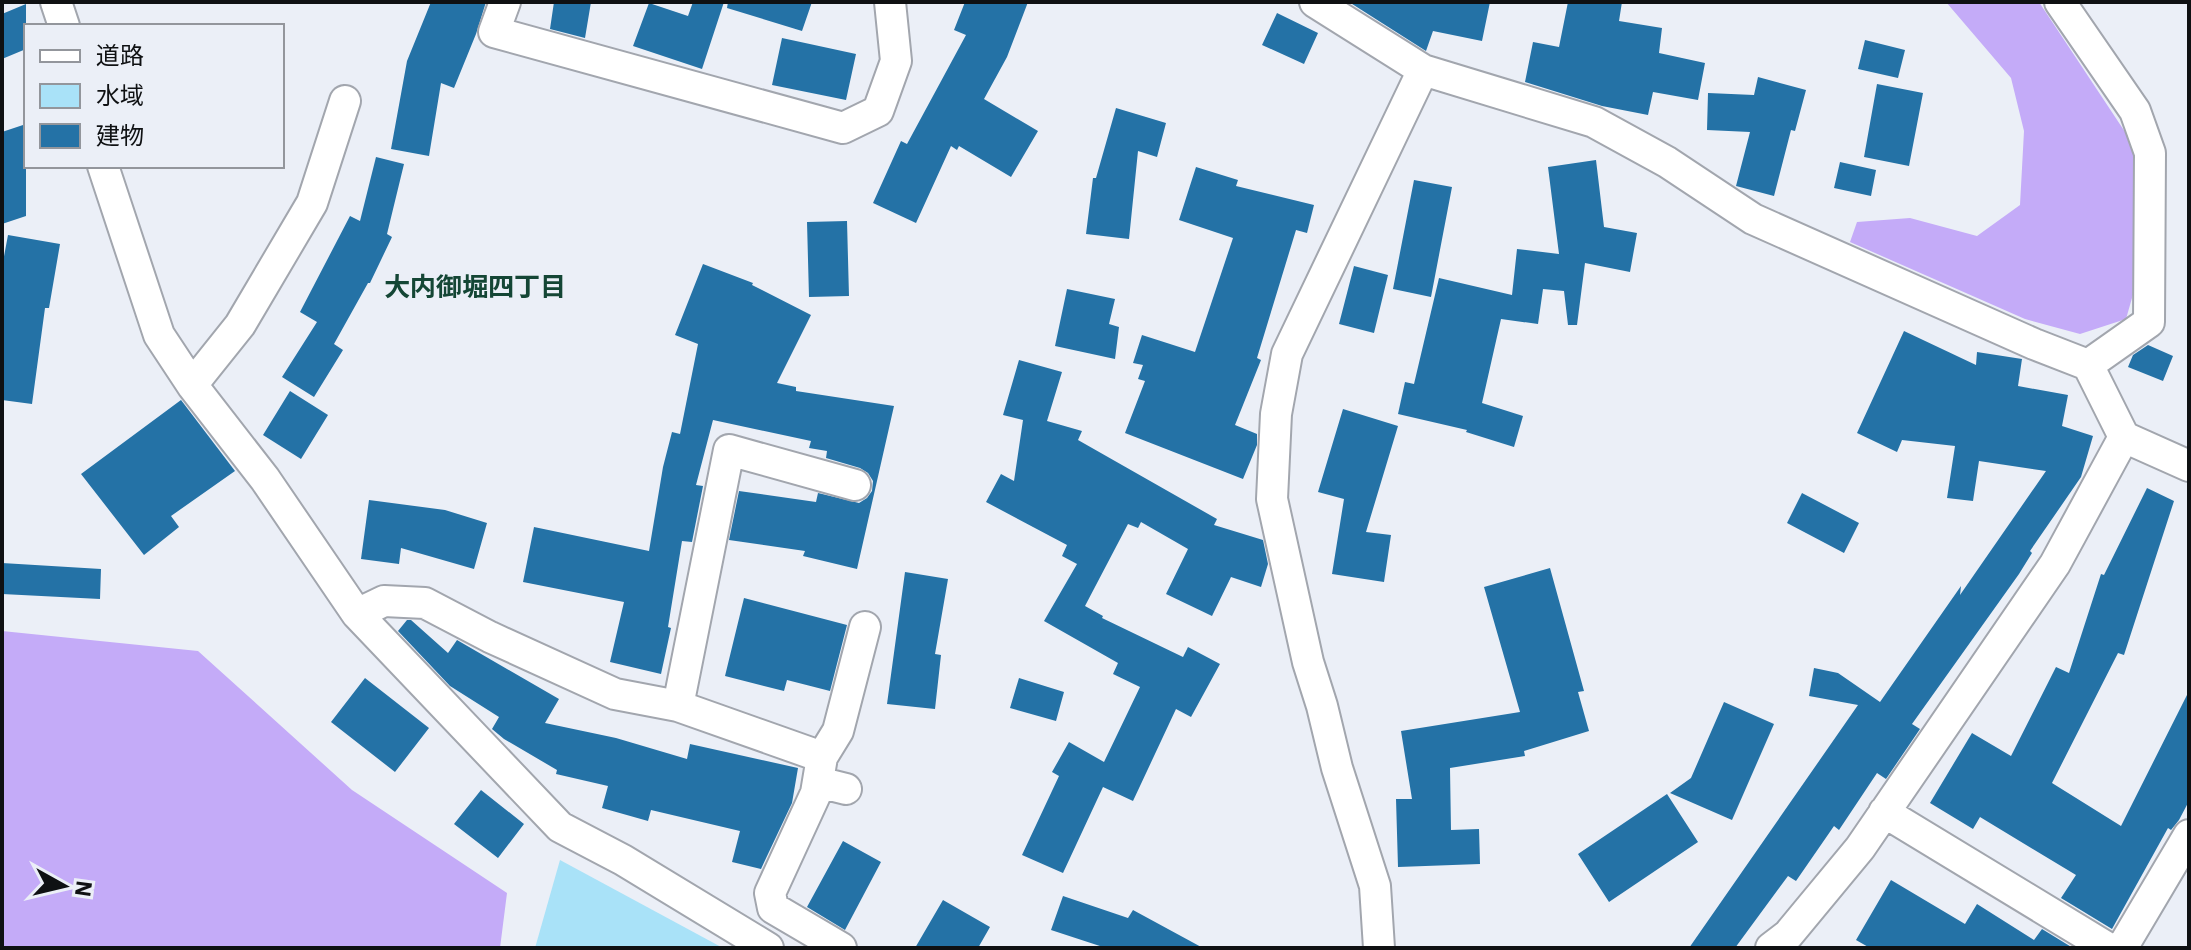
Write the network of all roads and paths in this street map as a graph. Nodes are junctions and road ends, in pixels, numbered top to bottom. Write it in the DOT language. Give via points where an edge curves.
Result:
graph roads {
  1 [pos="56,2"];
  2 [pos="505,2"];
  3 [pos="890,2"];
  4 [pos="1315,2"];
  5 [pos="2060,2"];
  6 [pos="63,24"];
  7 [pos="1423,70"];
  8 [pos="345,101"];
  9 [pos="104,168"];
  10 [pos="2088,365"];
  11 [pos="192,385"];
  12 [pos="2124,437"];
  13 [pos="2189,466"];
  14 [pos="855,485"];
  15 [pos="357,614"];
  16 [pos="865,627"];
  17 [pos="678,706"];
  18 [pos="829,776"];
  19 [pos="1884,812"];
  20 [pos="2189,835"];
  21 [pos="1381,947"];
  22 [pos="768,948"];
  23 [pos="841,948"];
  24 [pos="1771,948"];
  25 [pos="2108,948"];
  26 [pos="2122,948"];
  1 -- 6 [label="street"];
  2 -- 3 [label="street" via="494,32 843,128 878,111 896,61"];
  4 -- 7 [label="street"];
  5 -- 10 [label="street" via="2135,111 2150,153 2149,322"];
  7 -- 10 [label="street" via="1594,122 1753,219"];
  7 -- 21 [label="street" via="1287,354 1276,414 1272,499 1308,662 1375,886"];
  8 -- 11 [label="street" via="312,203 240,325"];
  9 -- 11 [label="street" via="159,335"];
  10 -- 12 [label="street"];
  11 -- 15 [label="street" via="265,479"];
  12 -- 13 [label="street"];
  12 -- 19 [label="street" via="2055,564"];
  14 -- 17 [label="street" via="729,450"];
  15 -- 17 [label="street" via="384,601 425,603 615,694"];
  15 -- 22 [label="street" via="560,827"];
  16 -- 18 [label="street"];
  17 -- 18 [label="street"];
  18 -- 23 [label="street" via="770,893 773,908"];
  19 -- 24 [label="street" via="1797,925"];
  19 -- 25 [label="street"];
  20 -- 26 [label="street"];
}
